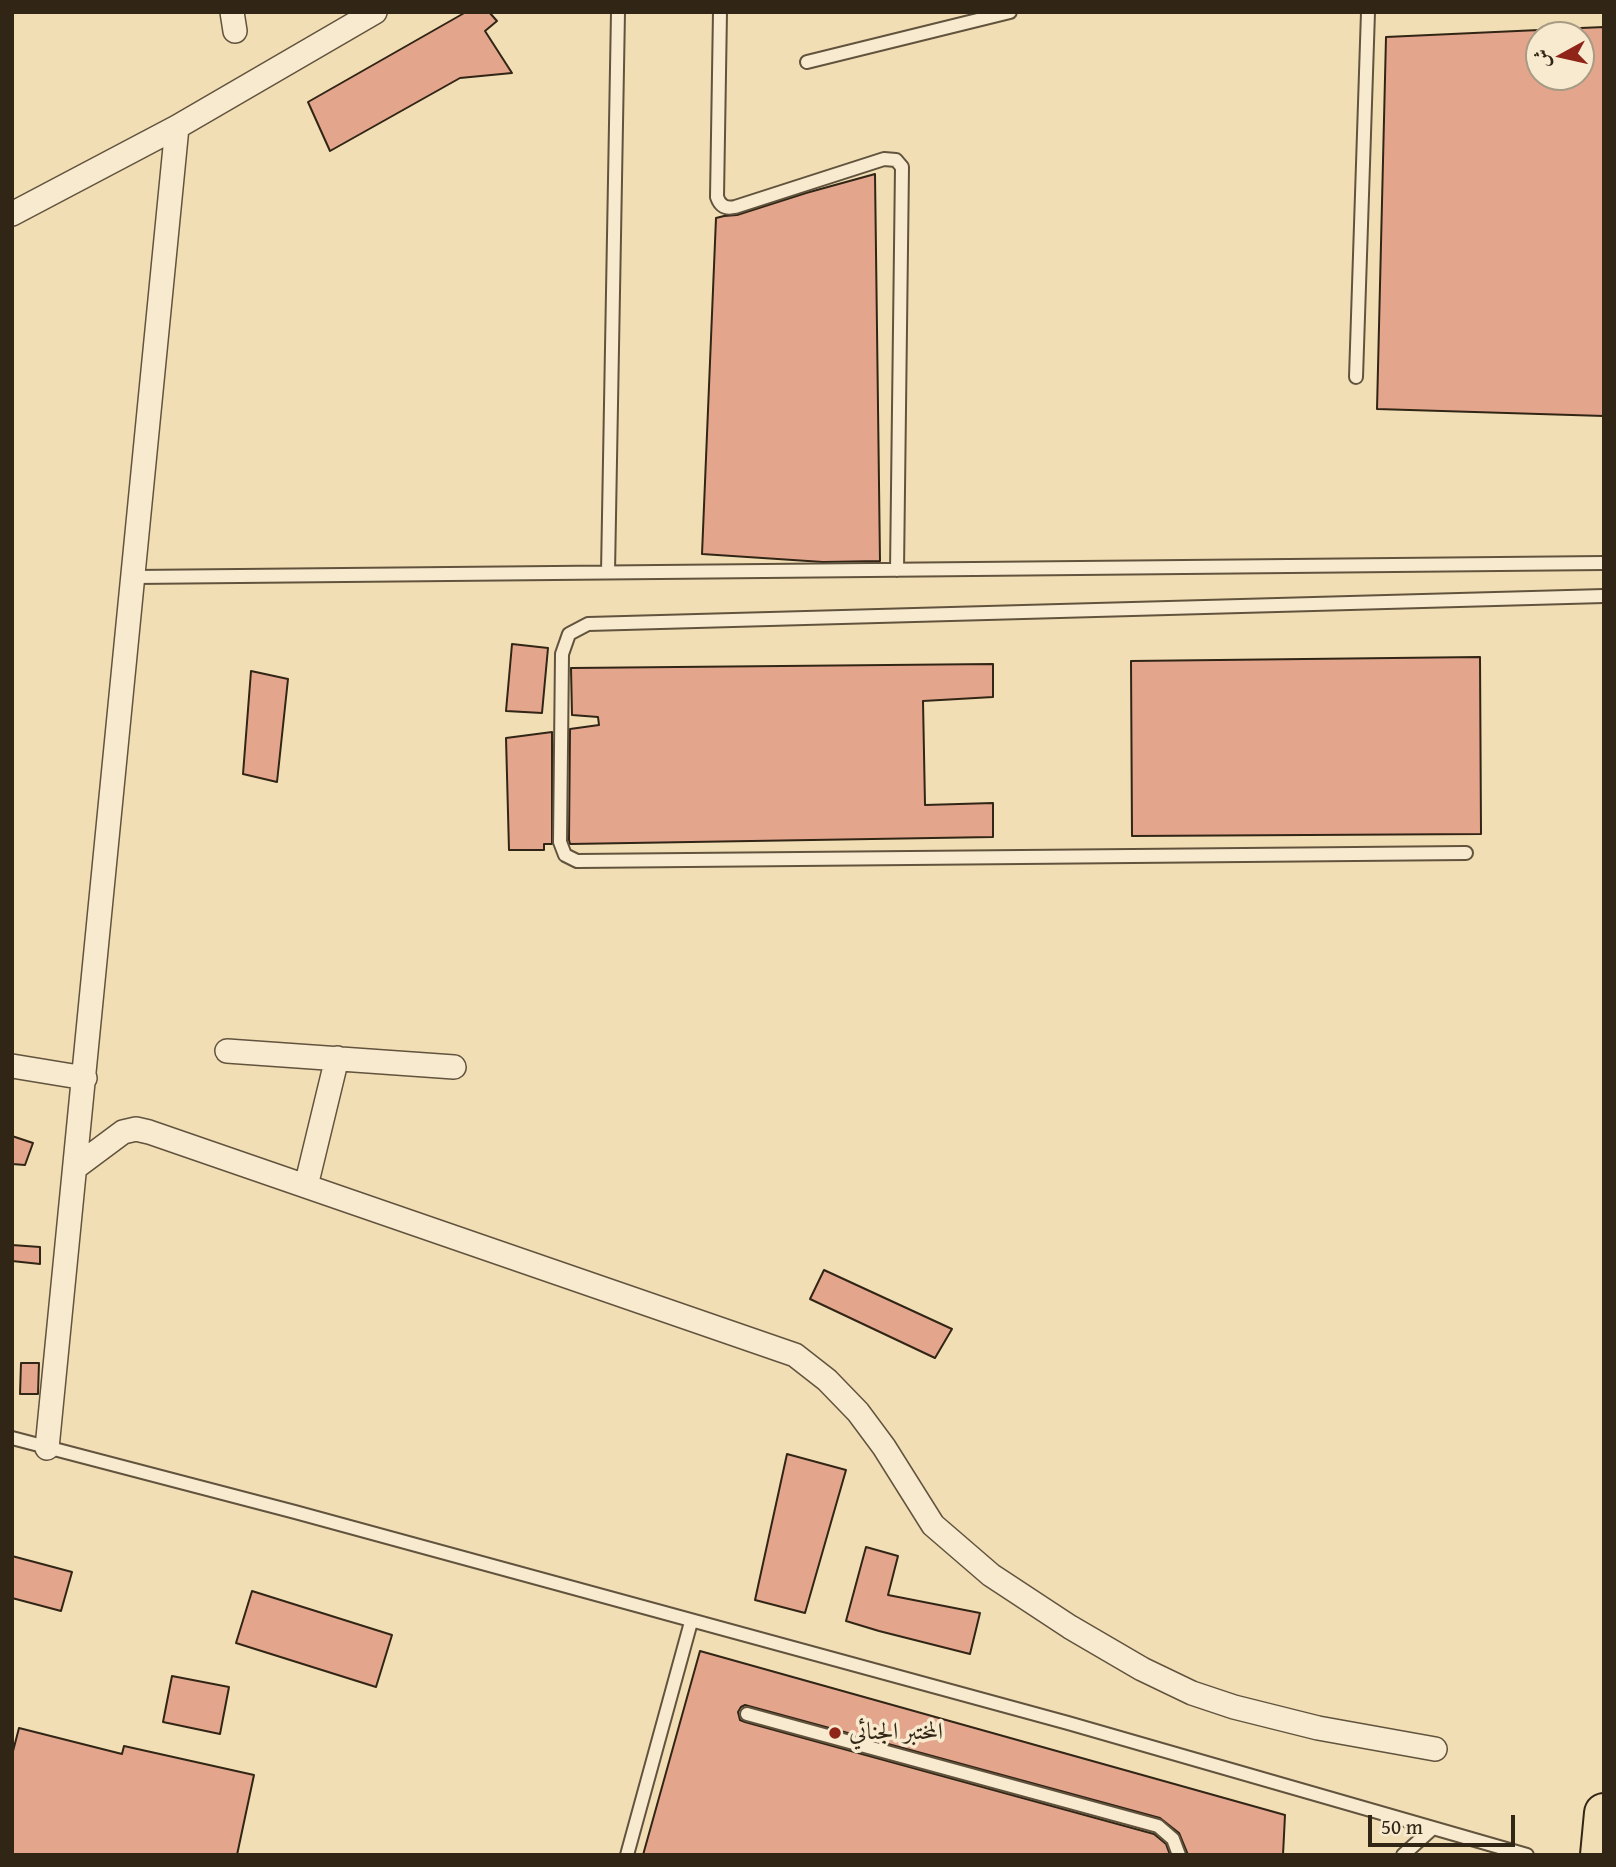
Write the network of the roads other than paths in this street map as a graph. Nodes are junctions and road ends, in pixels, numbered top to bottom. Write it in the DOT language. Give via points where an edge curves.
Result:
graph roads {
  1 [pos="375,12"];
  2 [pos="618,12"];
  3 [pos="720,12"];
  4 [pos="1010,12"];
  5 [pos="1368,12"];
  6 [pos="807,62"];
  7 [pos="177,127"];
  8 [pos="12,214"];
  9 [pos="1356,377"];
  10 [pos="1604,563"];
  11 [pos="897,570"];
  12 [pos="608,572"];
  13 [pos="134,578"];
  14 [pos="1604,596"];
  15 [pos="1465,853"];
  16 [pos="227,1051"];
  17 [pos="337,1058"];
  18 [pos="12,1066"];
  19 [pos="454,1067"];
  20 [pos="85,1078"];
  21 [pos="76,1167"];
  22 [pos="306,1186"];
  23 [pos="12,1438"];
  24 [pos="47,1448"];
  25 [pos="691,1622"];
  26 [pos="747,1714"];
  27 [pos="1435,1749"];
  28 [pos="1604,1813"];
  29 [pos="1433,1828"];
  30 [pos="627,1855"];
  31 [pos="1179,1855"];
  32 [pos="1403,1855"];
  33 [pos="1527,1855"];
  34 [pos="1600,1855"];
  1 -- 7 [label="street"];
  2 -- 12 [label="lane"];
  3 -- 11 [label="lane" via="717,197 721,205 735,207 884,159 896,160 902,167"];
  4 -- 6 [label="lane"];
  5 -- 9 [label="lane"];
  7 -- 8 [label="street"];
  7 -- 13 [label="street"];
  10 -- 11 [label="lane"];
  11 -- 12 [label="lane"];
  12 -- 13 [label="lane"];
  13 -- 20 [label="street"];
  14 -- 15 [label="lane" via="588,624 569,634 562,654 560,842 565,855 577,861"];
  16 -- 17 [label="street"];
  17 -- 19 [label="street"];
  17 -- 22 [label="street"];
  18 -- 20 [label="street"];
  20 -- 21 [label="street"];
  21 -- 22 [label="street" via="123,1132 136,1129"];
  21 -- 24 [label="street"];
  22 -- 27 [label="street" via="795,1355 858,1412 933,1525 991,1575 1070,1627 1192,1693 1318,1728"];
  23 -- 24 [label="lane"];
  24 -- 25 [label="lane"];
  25 -- 29 [label="lane" via="1068,1723"];
  25 -- 30 [label="lane"];
  26 -- 31 [label="lane" via="1158,1826 1173,1839"];
  28 -- 34 [label="highway"];
  29 -- 32 [label="lane"];
  29 -- 33 [label="lane"];
}
